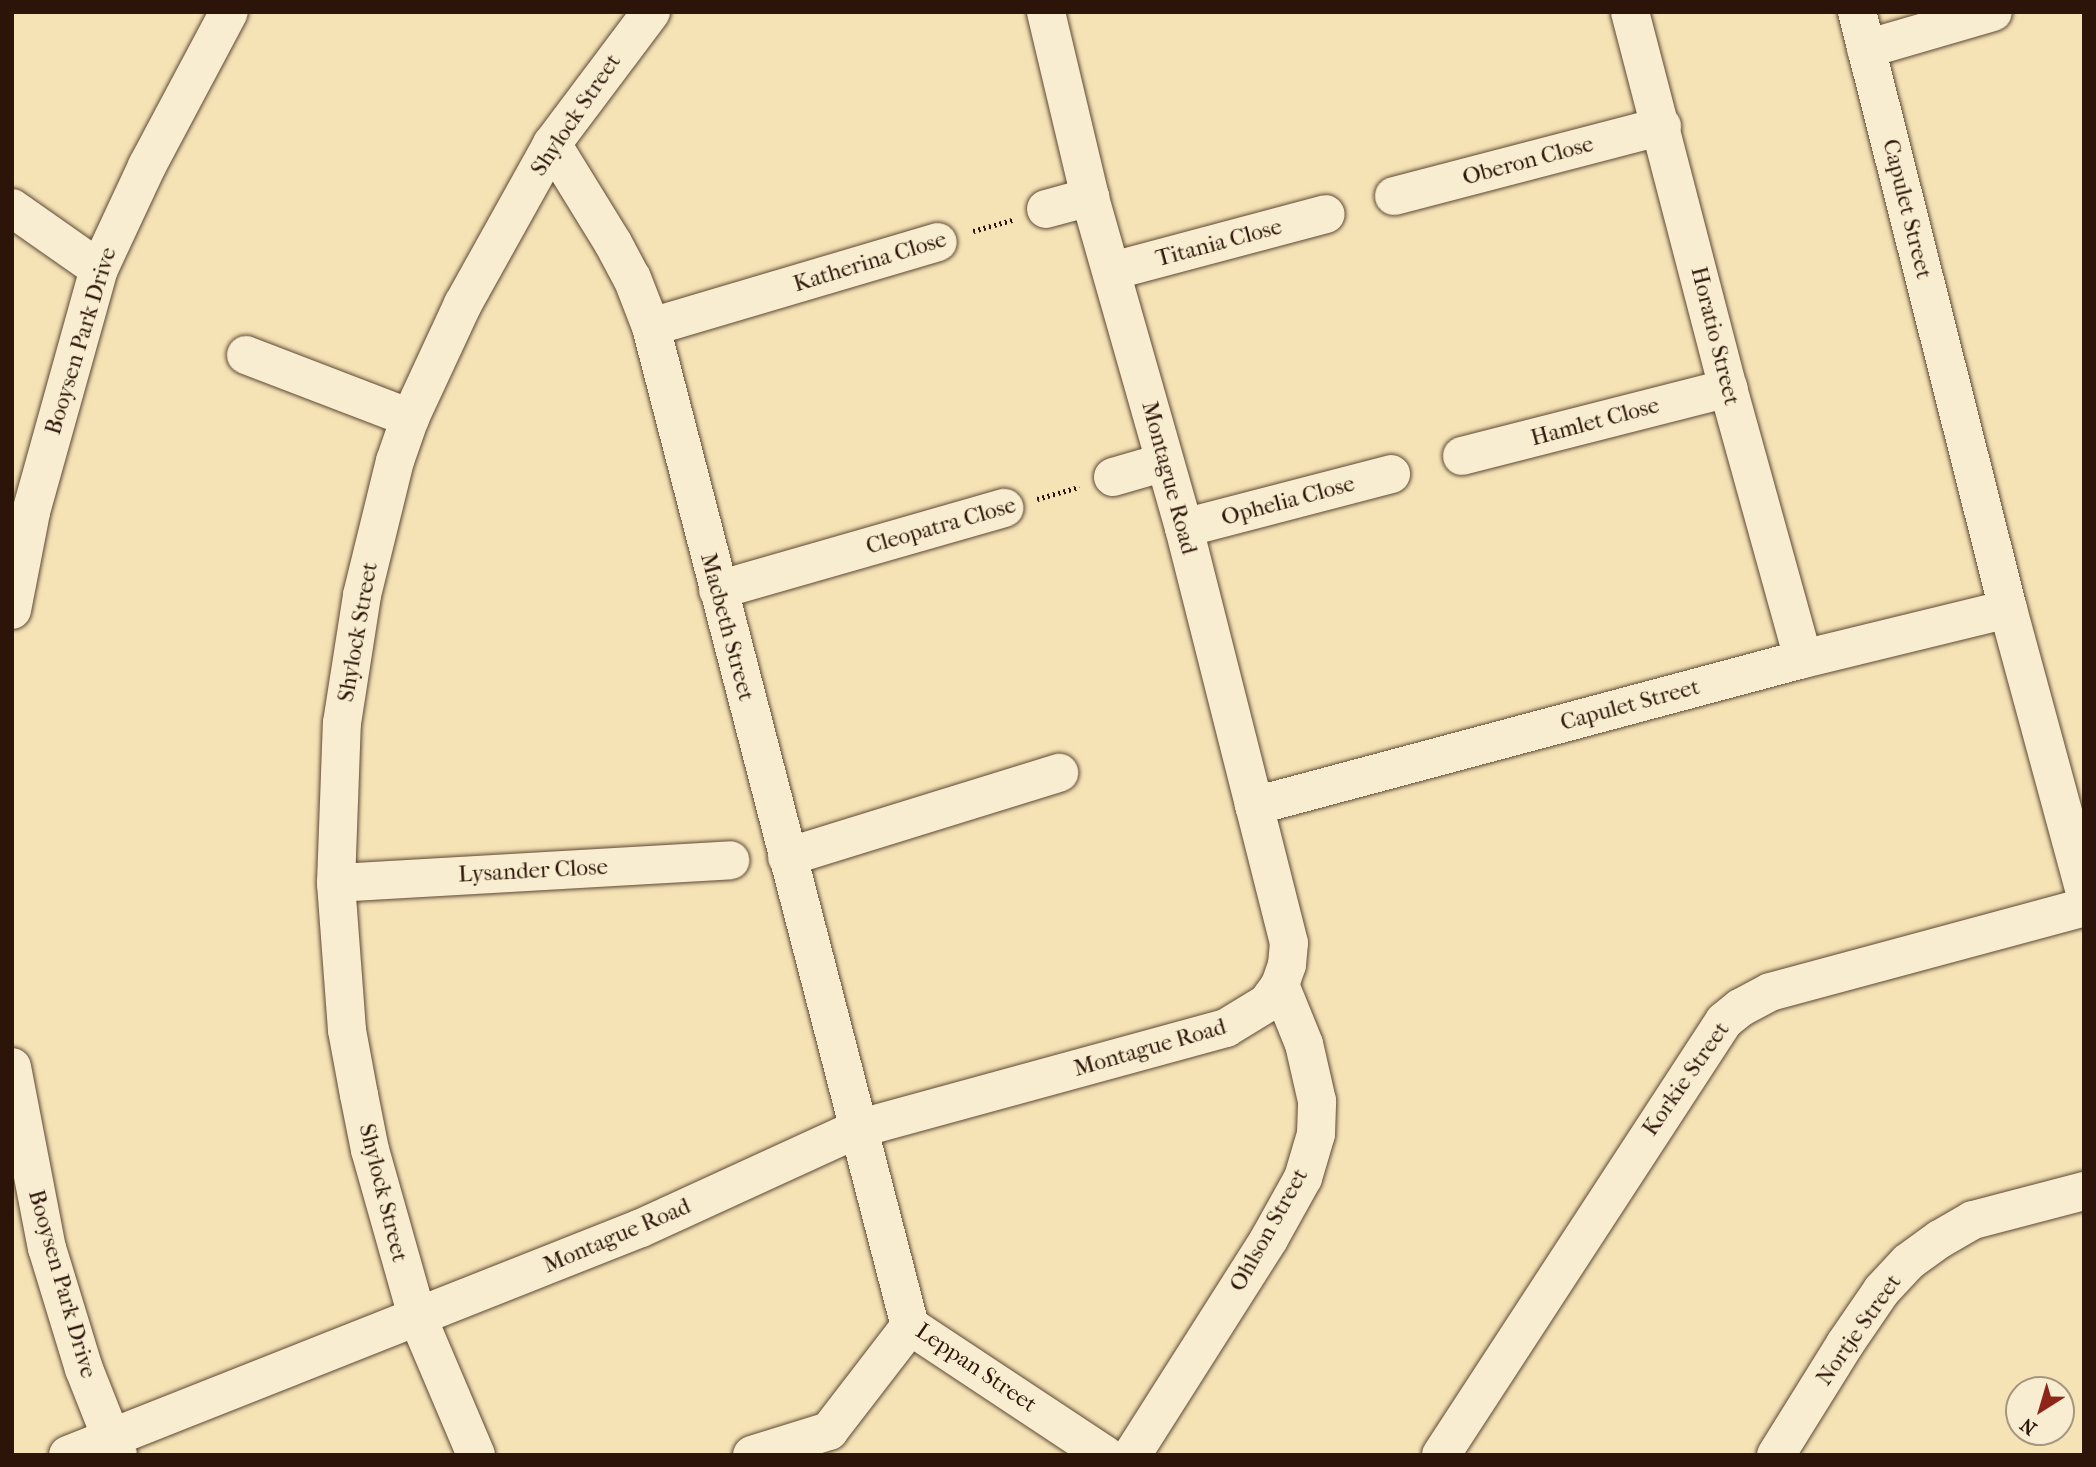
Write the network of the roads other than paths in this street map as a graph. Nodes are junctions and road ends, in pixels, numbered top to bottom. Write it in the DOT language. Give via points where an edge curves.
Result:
graph roads {
  1 [pos="229,12"];
  2 [pos="651,12"];
  3 [pos="1046,12"];
  4 [pos="1630,12"];
  5 [pos="1857,12"];
  6 [pos="1993,12"];
  7 [pos="1866,49"];
  8 [pos="1662,125"];
  9 [pos="552,144"];
  10 [pos="1394,196"];
  11 [pos="1090,197"];
  12 [pos="12,208"];
  13 [pos="1046,209"];
  14 [pos="1326,214"];
  15 [pos="938,242"];
  16 [pos="99,269"];
  17 [pos="1112,271"];
  18 [pos="651,327"];
  19 [pos="246,355"];
  20 [pos="1728,388"];
  21 [pos="410,418"];
  22 [pos="1462,456"];
  23 [pos="1165,462"];
  24 [pos="1391,474"];
  25 [pos="1113,477"];
  26 [pos="1004,508"];
  27 [pos="1184,528"];
  28 [pos="718,590"];
  29 [pos="2008,609"];
  30 [pos="12,610"];
  31 [pos="1803,659"];
  32 [pos="1059,773"];
  33 [pos="1254,806"];
  34 [pos="787,857"];
  35 [pos="730,860"];
  36 [pos="336,883"];
  37 [pos="2084,889"];
  38 [pos="2084,907"];
  39 [pos="1280,985"];
  40 [pos="12,1067"];
  41 [pos="857,1129"];
  42 [pos="2084,1191"];
  43 [pos="417,1316"];
  44 [pos="910,1326"];
  45 [pos="821,1443"];
  46 [pos="114,1445"];
  47 [pos="68,1455"];
  48 [pos="476,1455"];
  49 [pos="752,1455"];
  50 [pos="1105,1455"];
  51 [pos="1132,1455"];
  52 [pos="1441,1455"];
  53 [pos="1776,1455"];
  1 -- 16 [label="street, Booysen Park Drive" via="153,154"];
  2 -- 9 [label="street, Shylock Street"];
  3 -- 11 [label="street, Montague Road"];
  4 -- 8 [label="street, Horatio Street"];
  5 -- 7 [label="street, Capulet Street"];
  6 -- 7 [label="street"];
  7 -- 29 [label="street, Capulet Street"];
  8 -- 10 [label="street, Oberon Close"];
  8 -- 20 [label="street, Horatio Street"];
  9 -- 18 [label="street, Macbeth Street" via="632,278"];
  9 -- 21 [label="street, Shylock Street" via="463,304"];
  11 -- 13 [label="street"];
  11 -- 17 [label="street, Montague Road"];
  12 -- 16 [label="street"];
  14 -- 17 [label="street, Titania Close"];
  15 -- 18 [label="street, Katherina Close"];
  16 -- 30 [label="street, Booysen Park Drive" via="31,512"];
  17 -- 23 [label="street, Montague Road"];
  18 -- 28 [label="street, Macbeth Street"];
  19 -- 21 [label="street"];
  20 -- 22 [label="street, Hamlet Close"];
  20 -- 31 [label="street, Horatio Street"];
  21 -- 36 [label="street, Shylock Street" via="362,595 342,723"];
  23 -- 25 [label="street"];
  23 -- 27 [label="street, Montague Road"];
  24 -- 27 [label="street, Ophelia Close"];
  26 -- 28 [label="street, Cleopatra Close"];
  27 -- 33 [label="street, Montague Road"];
  28 -- 34 [label="street, Macbeth Street"];
  29 -- 31 [label="street, Capulet Street"];
  29 -- 37 [label="street, Capulet Street"];
  31 -- 33 [label="street, Capulet Street"];
  32 -- 34 [label="street"];
  33 -- 39 [label="street, Montague Road" via="1289,943"];
  34 -- 41 [label="street, Macbeth Street"];
  35 -- 36 [label="street, Lysander Close"];
  36 -- 43 [label="street, Shylock Street" via="347,1030 359,1095"];
  38 -- 52 [label="street, Korkie Street" via="1770,992 1724,1021"];
  39 -- 41 [label="street, Montague Road" via="1267,1003 1226,1028"];
  39 -- 51 [label="street, Ohlson Street" via="1304,1044 1317,1101 1316,1135 1303,1178"];
  40 -- 46 [label="street, Booysen Park Drive" via="47,1248 84,1369"];
  41 -- 43 [label="street, Montague Road" via="641,1228"];
  41 -- 44 [label="street, Leppan Street"];
  42 -- 53 [label="street, Nortje Street" via="1973,1220 1908,1262 1859,1322"];
  43 -- 46 [label="street, Montague Road"];
  43 -- 48 [label="street, Shylock Street"];
  44 -- 45 [label="street"];
  44 -- 50 [label="street, Leppan Street"];
  45 -- 49 [label="street"];
  46 -- 47 [label="street, Montague Road"];
}
